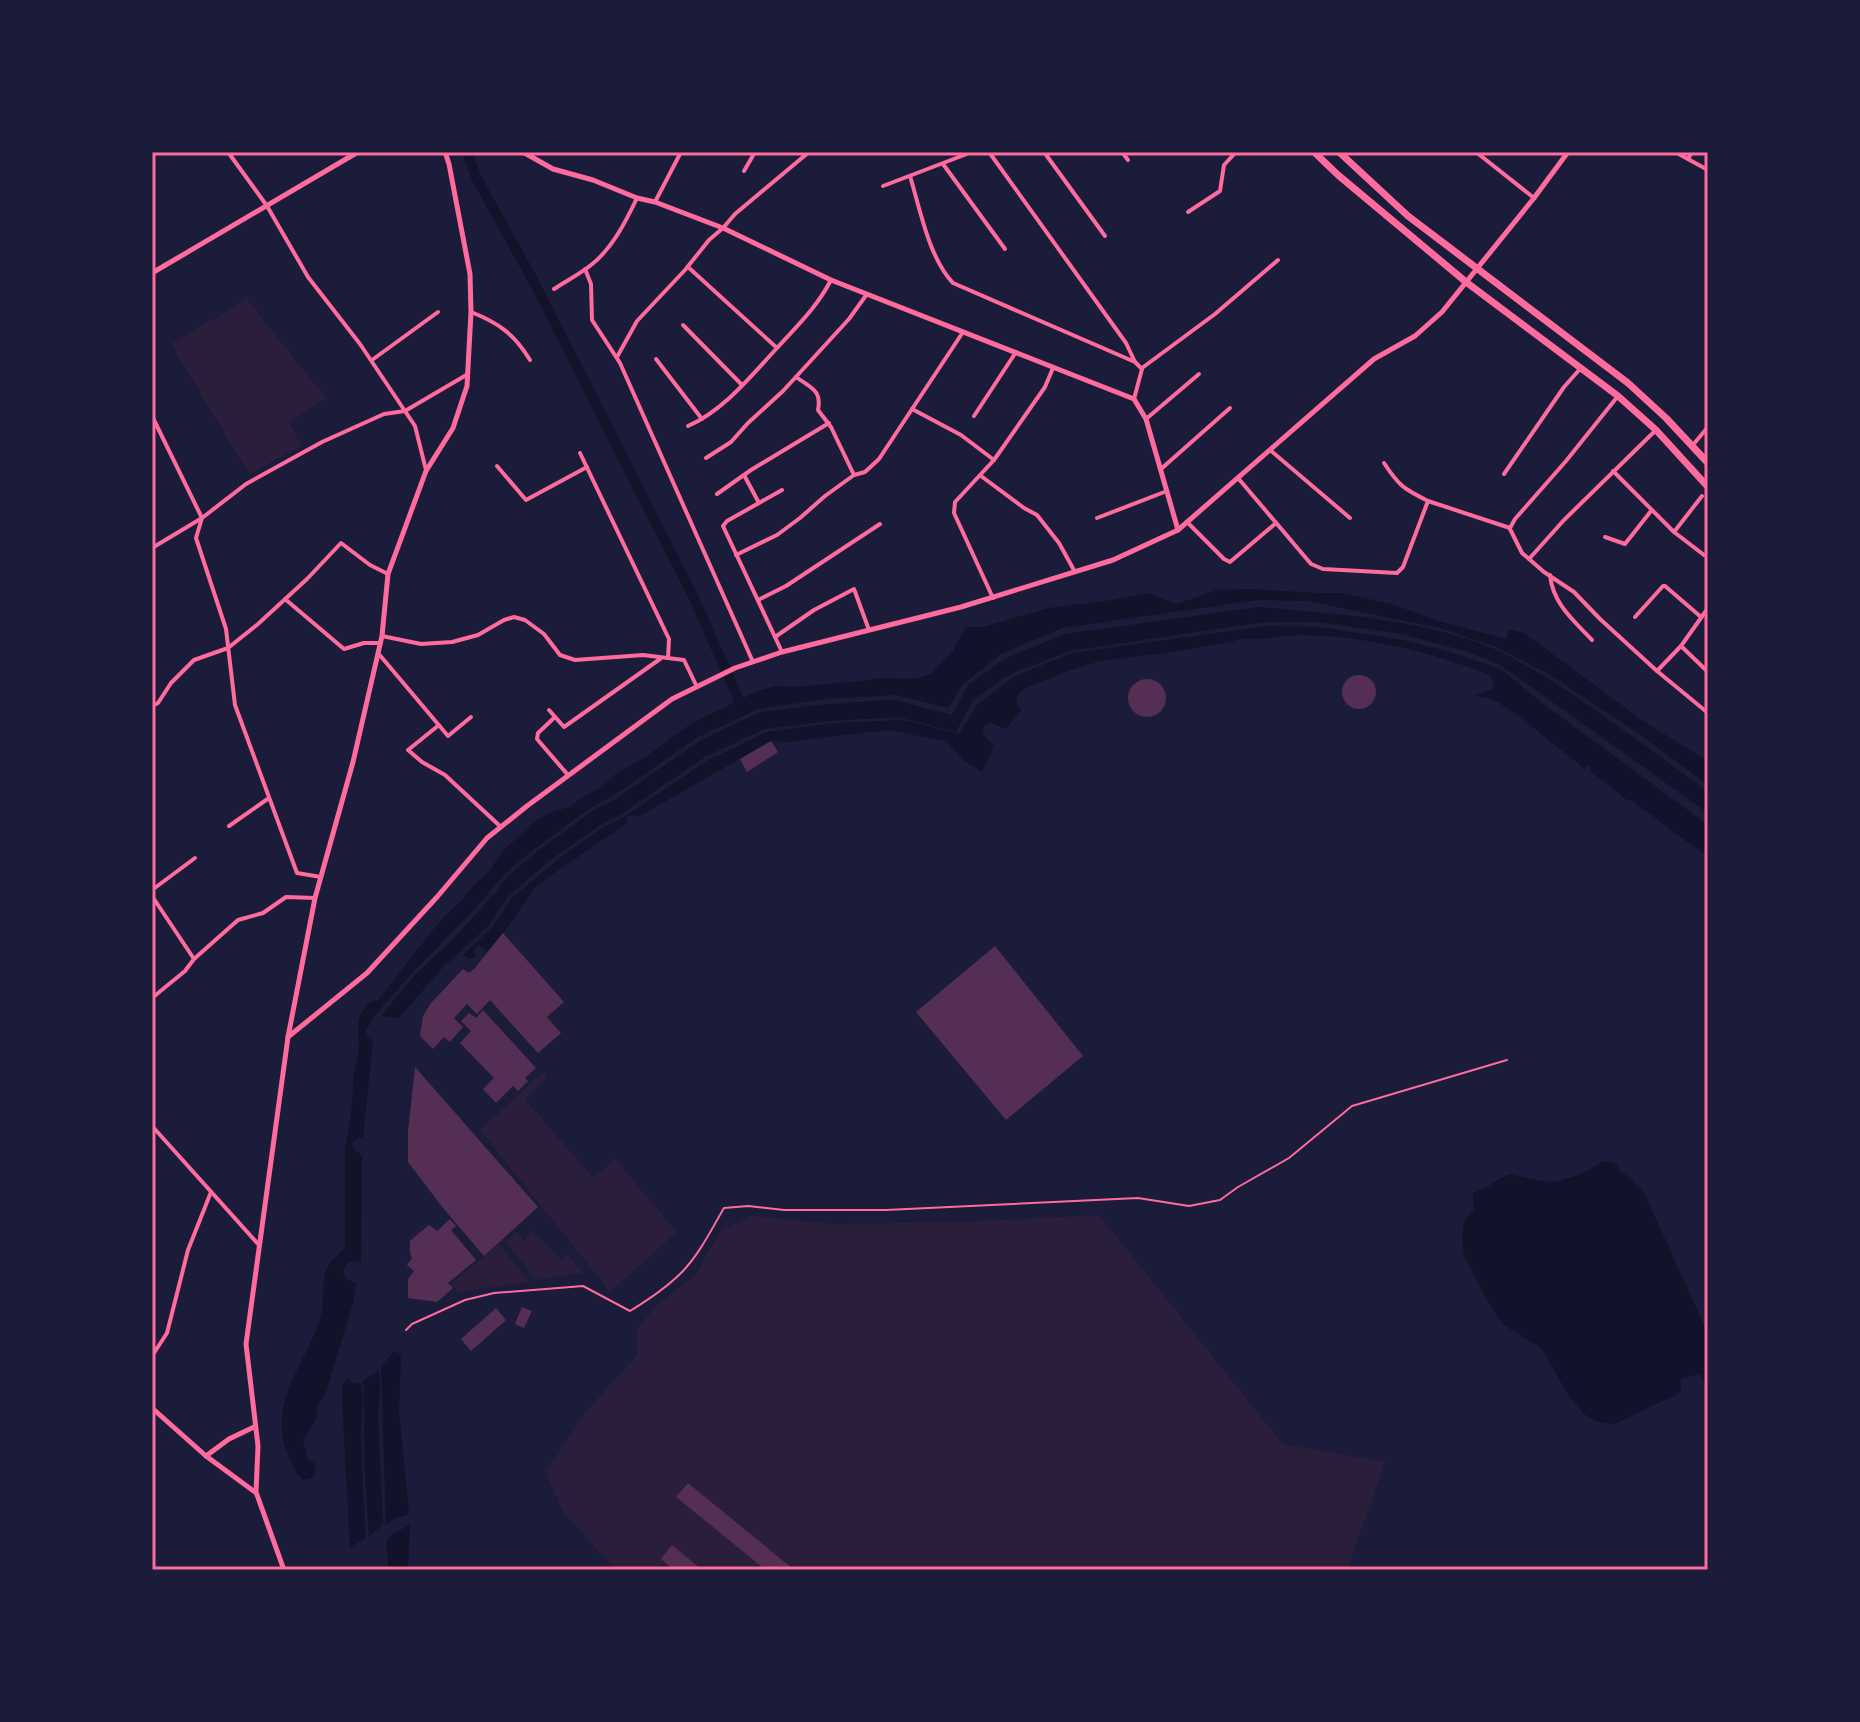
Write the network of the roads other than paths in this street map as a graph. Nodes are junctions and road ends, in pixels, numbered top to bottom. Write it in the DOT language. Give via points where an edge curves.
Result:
graph roads {
  1 [pos="228,152"];
  2 [pos="358,152"];
  3 [pos="445,152"];
  4 [pos="523,152"];
  5 [pos="681,152"];
  6 [pos="755,152"];
  7 [pos="809,152"];
  8 [pos="972,152"];
  9 [pos="989,152"];
  10 [pos="1044,152"];
  11 [pos="1122,152"];
  12 [pos="1236,152"];
  13 [pos="1314,152"];
  14 [pos="1339,152"];
  15 [pos="1476,152"];
  16 [pos="1568,152"];
  17 [pos="1675,152"];
  18 [pos="1692,152"];
  19 [pos="1688,159"];
  20 [pos="1128,160"];
  21 [pos="943,164"];
  22 [pos="1708,170"];
  23 [pos="744,171"];
  24 [pos="910,176"];
  25 [pos="883,186"];
  26 [pos="637,198"];
  27 [pos="1534,198"];
  28 [pos="655,202"];
  29 [pos="267,206"];
  30 [pos="1188,212"];
  31 [pos="723,228"];
  32 [pos="1105,236"];
  33 [pos="1005,249"];
  34 [pos="1278,260"];
  35 [pos="688,267"];
  36 [pos="1477,268"];
  37 [pos="585,269"];
  38 [pos="152,273"];
  39 [pos="831,280"];
  40 [pos="1466,282"];
  41 [pos="554,289"];
  42 [pos="867,294"];
  43 [pos="438,312"];
  44 [pos="471,312"];
  45 [pos="683,325"];
  46 [pos="964,331"];
  47 [pos="777,348"];
  48 [pos="1016,352"];
  49 [pos="617,357"];
  50 [pos="656,359"];
  51 [pos="371,360"];
  52 [pos="530,360"];
  53 [pos="1135,362"];
  54 [pos="1053,368"];
  55 [pos="1581,368"];
  56 [pos="1142,369"];
  57 [pos="468,374"];
  58 [pos="1199,374"];
  59 [pos="796,377"];
  60 [pos="742,385"];
  61 [pos="1618,396"];
  62 [pos="1134,399"];
  63 [pos="1230,408"];
  64 [pos="911,409"];
  65 [pos="405,411"];
  66 [pos="152,416"];
  67 [pos="974,416"];
  68 [pos="702,419"];
  69 [pos="1146,419"];
  70 [pos="829,423"];
  71 [pos="158,426"];
  72 [pos="688,426"];
  73 [pos="1708,427"];
  74 [pos="152,430"];
  75 [pos="1656,430"];
  76 [pos="1692,446"];
  77 [pos="1269,449"];
  78 [pos="580,453"];
  79 [pos="706,458"];
  80 [pos="994,460"];
  81 [pos="1384,463"];
  82 [pos="1708,463"];
  83 [pos="497,466"];
  84 [pos="587,467"];
  85 [pos="1161,469"];
  86 [pos="426,471"];
  87 [pos="1613,471"];
  88 [pos="1504,474"];
  89 [pos="744,475"];
  90 [pos="854,475"];
  91 [pos="980,475"];
  92 [pos="1237,478"];
  93 [pos="1708,487"];
  94 [pos="782,490"];
  95 [pos="1167,491"];
  96 [pos="717,494"];
  97 [pos="1702,496"];
  98 [pos="1428,501"];
  99 [pos="759,503"];
  100 [pos="1651,511"];
  101 [pos="202,518"];
  102 [pos="1097,518"];
  103 [pos="1350,518"];
  104 [pos="1187,522"];
  105 [pos="1276,523"];
  106 [pos="880,524"];
  107 [pos="1510,528"];
  108 [pos="1178,530"];
  109 [pos="1674,532"];
  110 [pos="1605,537"];
  111 [pos="152,548"];
  112 [pos="736,555"];
  113 [pos="1704,555"];
  114 [pos="1529,559"];
  115 [pos="1075,572"];
  116 [pos="388,574"];
  117 [pos="1550,575"];
  118 [pos="993,598"];
  119 [pos="285,599"];
  120 [pos="758,600"];
  121 [pos="1708,608"];
  122 [pos="1635,617"];
  123 [pos="1701,617"];
  124 [pos="869,630"];
  125 [pos="775,637"];
  126 [pos="381,640"];
  127 [pos="1592,640"];
  128 [pos="1681,646"];
  129 [pos="228,648"];
  130 [pos="782,652"];
  131 [pos="378,653"];
  132 [pos="665,658"];
  133 [pos="753,662"];
  134 [pos="1657,671"];
  135 [pos="1708,672"];
  136 [pos="700,686"];
  137 [pos="152,706"];
  138 [pos="549,710"];
  139 [pos="1708,713"];
  140 [pos="471,717"];
  141 [pos="555,717"];
  142 [pos="439,725"];
  143 [pos="568,775"];
  144 [pos="269,798"];
  145 [pos="229,826"];
  146 [pos="501,827"];
  147 [pos="195,858"];
  148 [pos="321,877"];
  149 [pos="152,893"];
  150 [pos="315,898"];
  151 [pos="194,959"];
  152 [pos="152,998"];
  153 [pos="288,1037"];
  154 [pos="1507,1060"];
  155 [pos="152,1126"];
  156 [pos="211,1192"];
  157 [pos="259,1245"];
  158 [pos="406,1330"];
  159 [pos="152,1356"];
  160 [pos="152,1408"];
  161 [pos="254,1427"];
  162 [pos="206,1456"];
  163 [pos="256,1492"];
  164 [pos="284,1570"];
  1 -- 29 [label="street"];
  2 -- 29 [label="street"];
  3 -- 44 [label="street" via="470,274"];
  4 -- 26 [label="street" via="553,169"];
  5 -- 28 [label="street"];
  6 -- 23 [label="street"];
  7 -- 31 [label="street"];
  8 -- 21 [label="street"];
  9 -- 53 [label="street"];
  10 -- 32 [label="street"];
  11 -- 20 [label="street"];
  12 -- 30 [label="street" via="1224,165 1220,191"];
  13 -- 40 [label="main road"];
  14 -- 36 [label="main road" via="1408,216"];
  15 -- 27 [label="street"];
  16 -- 27 [label="street"];
  17 -- 19 [label="street"];
  18 -- 19 [label="street"];
  19 -- 22 [label="street"];
  21 -- 24 [label="street"];
  21 -- 33 [label="street"];
  24 -- 25 [label="street"];
  24 -- 53 [label="street" via="932,247 953,283"];
  26 -- 28 [label="street"];
  26 -- 37 [label="street" via="608,248"];
  27 -- 36 [label="street"];
  28 -- 31 [label="street"];
  29 -- 38 [label="street"];
  29 -- 51 [label="street" via="308,277"];
  31 -- 35 [label="street"];
  31 -- 39 [label="street"];
  34 -- 56 [label="street"];
  35 -- 47 [label="street"];
  35 -- 49 [label="street" via="637,321"];
  36 -- 40 [label="street"];
  36 -- 76 [label="main road" via="1628,383"];
  37 -- 41 [label="street"];
  37 -- 49 [label="street" via="592,320"];
  39 -- 42 [label="street"];
  39 -- 47 [label="street" via="819,302"];
  40 -- 55 [label="main road"];
  40 -- 77 [label="street" via="1415,336 1374,359"];
  42 -- 46 [label="street"];
  42 -- 59 [label="street"];
  43 -- 51 [label="street"];
  44 -- 52 [label="street" via="518,340"];
  44 -- 57 [label="street"];
  45 -- 60 [label="street"];
  46 -- 48 [label="street"];
  46 -- 64 [label="street"];
  47 -- 60 [label="street"];
  48 -- 54 [label="street"];
  48 -- 67 [label="street"];
  49 -- 133 [label="street"];
  50 -- 68 [label="street"];
  51 -- 65 [label="street"];
  53 -- 56 [label="street"];
  54 -- 62 [label="street"];
  54 -- 80 [label="street"];
  55 -- 61 [label="main road"];
  55 -- 88 [label="street"];
  56 -- 62 [label="street"];
  57 -- 65 [label="street"];
  57 -- 86 [label="street" via="453,428"];
  58 -- 69 [label="street"];
  59 -- 70 [label="street" via="818,394 818,410"];
  59 -- 79 [label="street" via="731,442"];
  60 -- 68 [label="street"];
  61 -- 75 [label="main road"];
  61 -- 107 [label="street"];
  62 -- 69 [label="street"];
  63 -- 85 [label="street"];
  64 -- 80 [label="street" via="961,435"];
  64 -- 90 [label="street" via="879,459"];
  65 -- 86 [label="street" via="415,426"];
  65 -- 101 [label="street" via="384,414 322,442 246,484"];
  66 -- 71 [label="street"];
  68 -- 72 [label="street"];
  69 -- 85 [label="street"];
  70 -- 89 [label="street"];
  70 -- 90 [label="street"];
  71 -- 74 [label="street"];
  71 -- 101 [label="street"];
  73 -- 76 [label="street"];
  75 -- 87 [label="street"];
  75 -- 93 [label="main road"];
  76 -- 82 [label="main road"];
  77 -- 92 [label="street"];
  77 -- 103 [label="street"];
  78 -- 84 [label="street"];
  80 -- 91 [label="street"];
  81 -- 98 [label="street" via="1396,482"];
  83 -- 84 [label="street" via="526,500"];
  84 -- 132 [label="street" via="669,639"];
  85 -- 95 [label="street"];
  86 -- 116 [label="street"];
  87 -- 100 [label="street"];
  87 -- 114 [label="street"];
  89 -- 96 [label="street"];
  89 -- 99 [label="street"];
  90 -- 112 [label="street" via="777,535"];
  91 -- 115 [label="street" via="1037,515"];
  91 -- 118 [label="street" via="955,502 954,513"];
  92 -- 104 [label="street"];
  92 -- 105 [label="street"];
  94 -- 99 [label="street"];
  95 -- 102 [label="street"];
  95 -- 108 [label="street"];
  97 -- 109 [label="street"];
  98 -- 105 [label="street" via="1397,573 1318,567"];
  98 -- 107 [label="street"];
  99 -- 112 [label="street" via="723,526"];
  100 -- 109 [label="street"];
  100 -- 110 [label="street" via="1625,544"];
  101 -- 111 [label="street"];
  101 -- 129 [label="street" via="196,538"];
  104 -- 105 [label="street" via="1230,562"];
  104 -- 108 [label="street"];
  106 -- 120 [label="street"];
  107 -- 114 [label="street"];
  108 -- 115 [label="street"];
  109 -- 113 [label="street"];
  112 -- 120 [label="street"];
  114 -- 117 [label="street"];
  115 -- 118 [label="street"];
  116 -- 119 [label="street" via="341,543"];
  116 -- 126 [label="street"];
  117 -- 127 [label="street" via="1561,607"];
  117 -- 134 [label="street"];
  118 -- 124 [label="street"];
  119 -- 126 [label="street" via="344,649"];
  119 -- 129 [label="street"];
  120 -- 125 [label="street"];
  121 -- 123 [label="street"];
  122 -- 123 [label="street" via="1665,586"];
  123 -- 128 [label="street"];
  124 -- 125 [label="street" via="854,589"];
  124 -- 130 [label="street"];
  125 -- 130 [label="street"];
  126 -- 131 [label="street"];
  126 -- 132 [label="street" via="452,642 514,617 544,634 560,655 575,660"];
  128 -- 134 [label="street"];
  128 -- 135 [label="street"];
  129 -- 137 [label="street" via="194,660"];
  129 -- 144 [label="street" via="235,705"];
  130 -- 133 [label="street"];
  131 -- 142 [label="street"];
  131 -- 148 [label="street"];
  132 -- 136 [label="street" via="684,660"];
  132 -- 141 [label="street" via="564,727"];
  133 -- 136 [label="street"];
  134 -- 139 [label="street"];
  136 -- 143 [label="street" via="672,699"];
  138 -- 141 [label="street"];
  140 -- 142 [label="street" via="448,736"];
  141 -- 143 [label="street" via="537,739"];
  142 -- 146 [label="street" via="408,750 445,775"];
  143 -- 146 [label="street"];
  144 -- 145 [label="street"];
  144 -- 148 [label="street" via="297,873"];
  146 -- 153 [label="street" via="367,973"];
  147 -- 149 [label="street"];
  148 -- 150 [label="street"];
  149 -- 151 [label="street"];
  150 -- 151 [label="street" via="286,897 263,913 238,920"];
  150 -- 153 [label="street"];
  151 -- 152 [label="street"];
  153 -- 157 [label="street"];
  154 -- 158 [label="lane" via="1352,1106 1289,1158 1220,1200 1189,1206 1138,1198 886,1210 724,1208 681,1273 630,1311 583,1286 538,1288 465,1300"];
  155 -- 156 [label="street"];
  156 -- 157 [label="street"];
  156 -- 159 [label="street" via="188,1250 167,1333"];
  157 -- 161 [label="street" via="246,1344"];
  160 -- 162 [label="street"];
  161 -- 162 [label="street"];
  161 -- 163 [label="street"];
  162 -- 163 [label="street"];
  163 -- 164 [label="street"];
}
